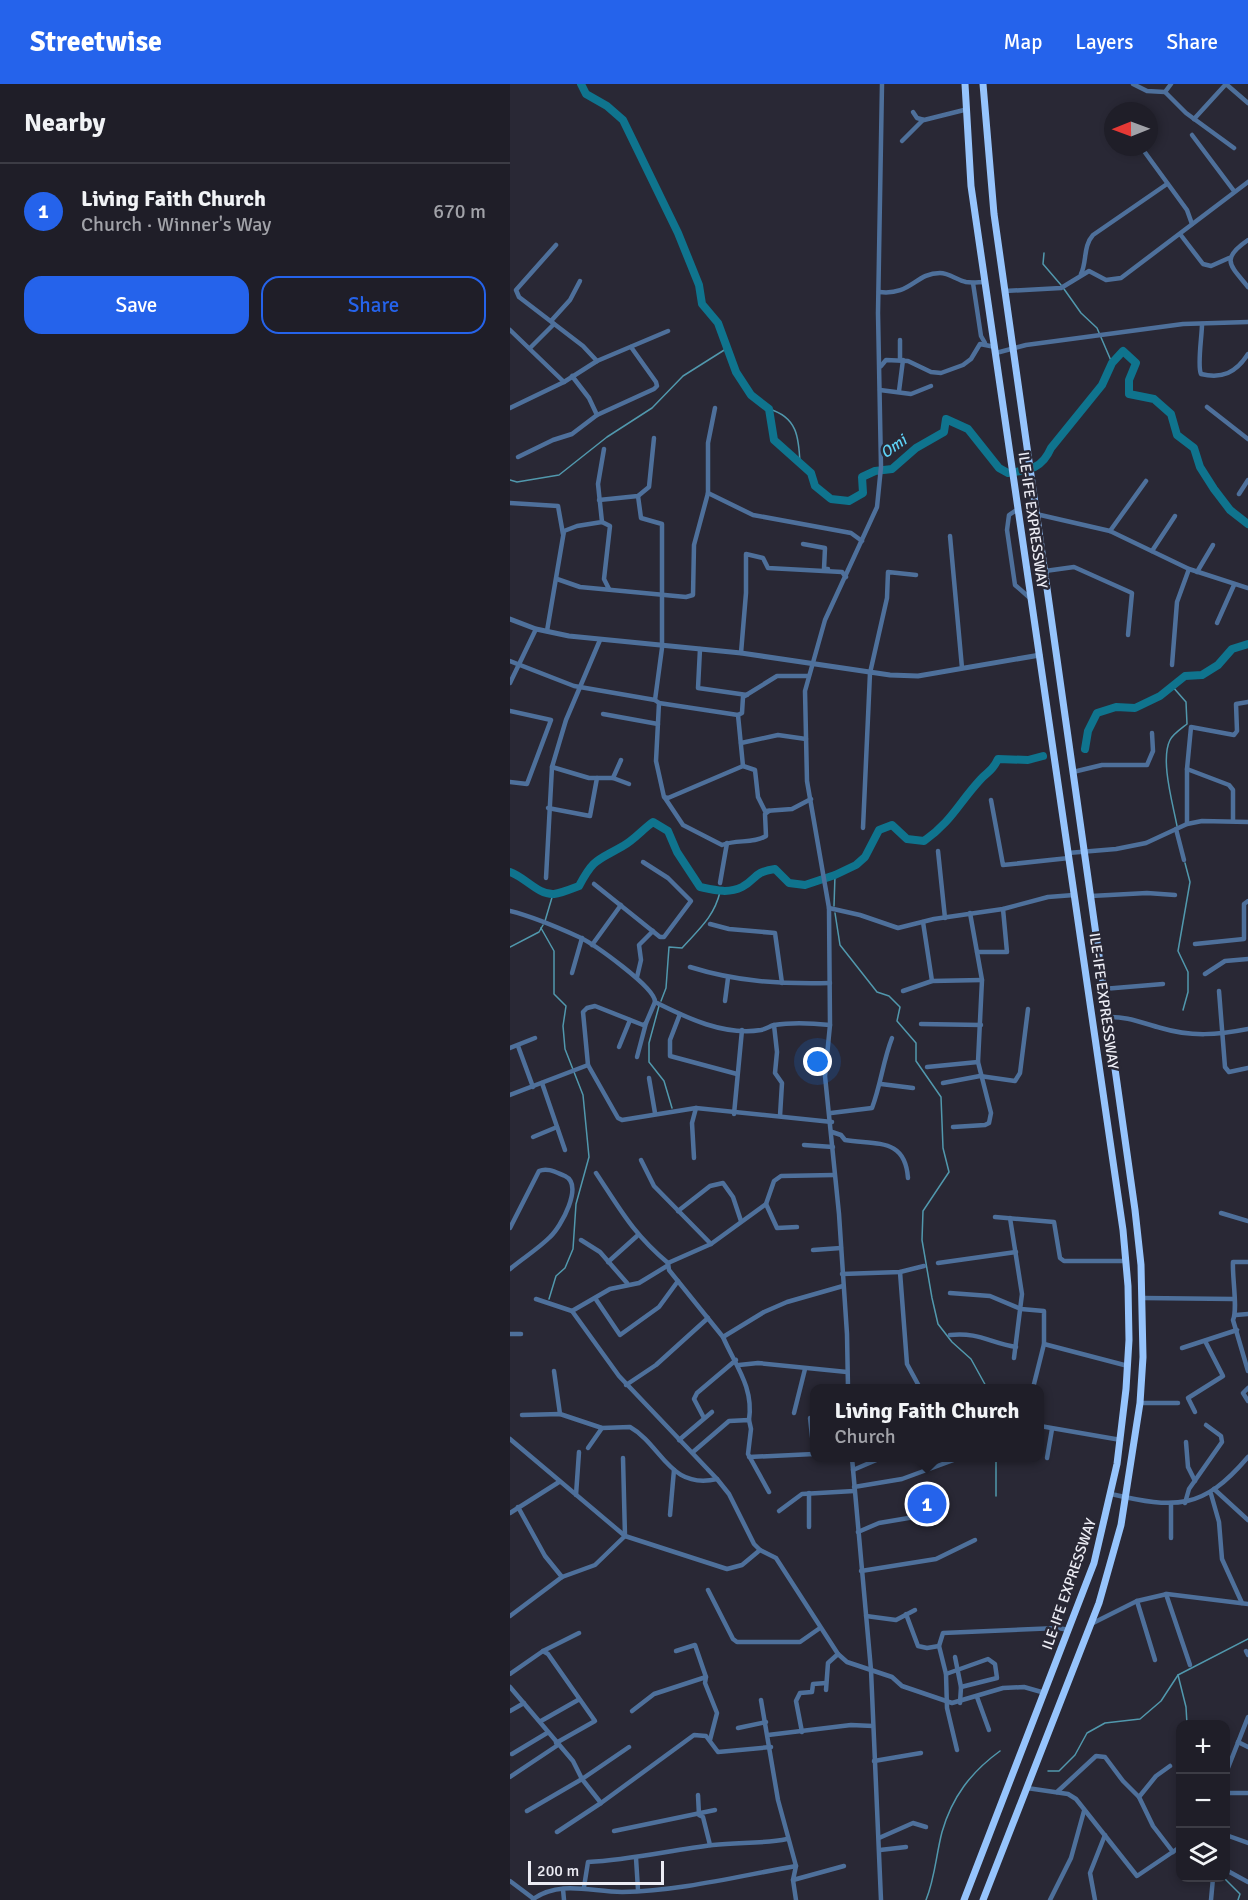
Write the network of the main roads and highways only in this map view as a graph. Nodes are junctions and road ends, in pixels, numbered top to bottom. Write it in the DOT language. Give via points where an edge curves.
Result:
graph roads {
  1 [pos="965,84"];
  2 [pos="983,84"];
  3 [pos="1050,610"];
  4 [pos="1034,612"];
  5 [pos="1075,791"];
  6 [pos="1060,797"];
  7 [pos="964,1900"];
  8 [pos="983,1900"];
  1 -- 4 [label="highway, ILE-IFE EXPRESSWAY" via="971,186"];
  2 -- 3 [label="highway, ILE-IFE EXPRESSWAY" via="994,214"];
  3 -- 4 [label="highway"];
  3 -- 5 [label="highway, ILE-IFE EXPRESSWAY"];
  4 -- 6 [label="highway, ILE-IFE EXPRESSWAY"];
  5 -- 6 [label="highway"];
  5 -- 8 [label="highway, ILE-IFE EXPRESSWAY" via="1135,1210 1143,1298 1140,1403 1113,1560"];
  6 -- 7 [label="highway, ILE-IFE EXPRESSWAY" via="1126,1261 1128,1366 1111,1494 1094,1563"];
}
